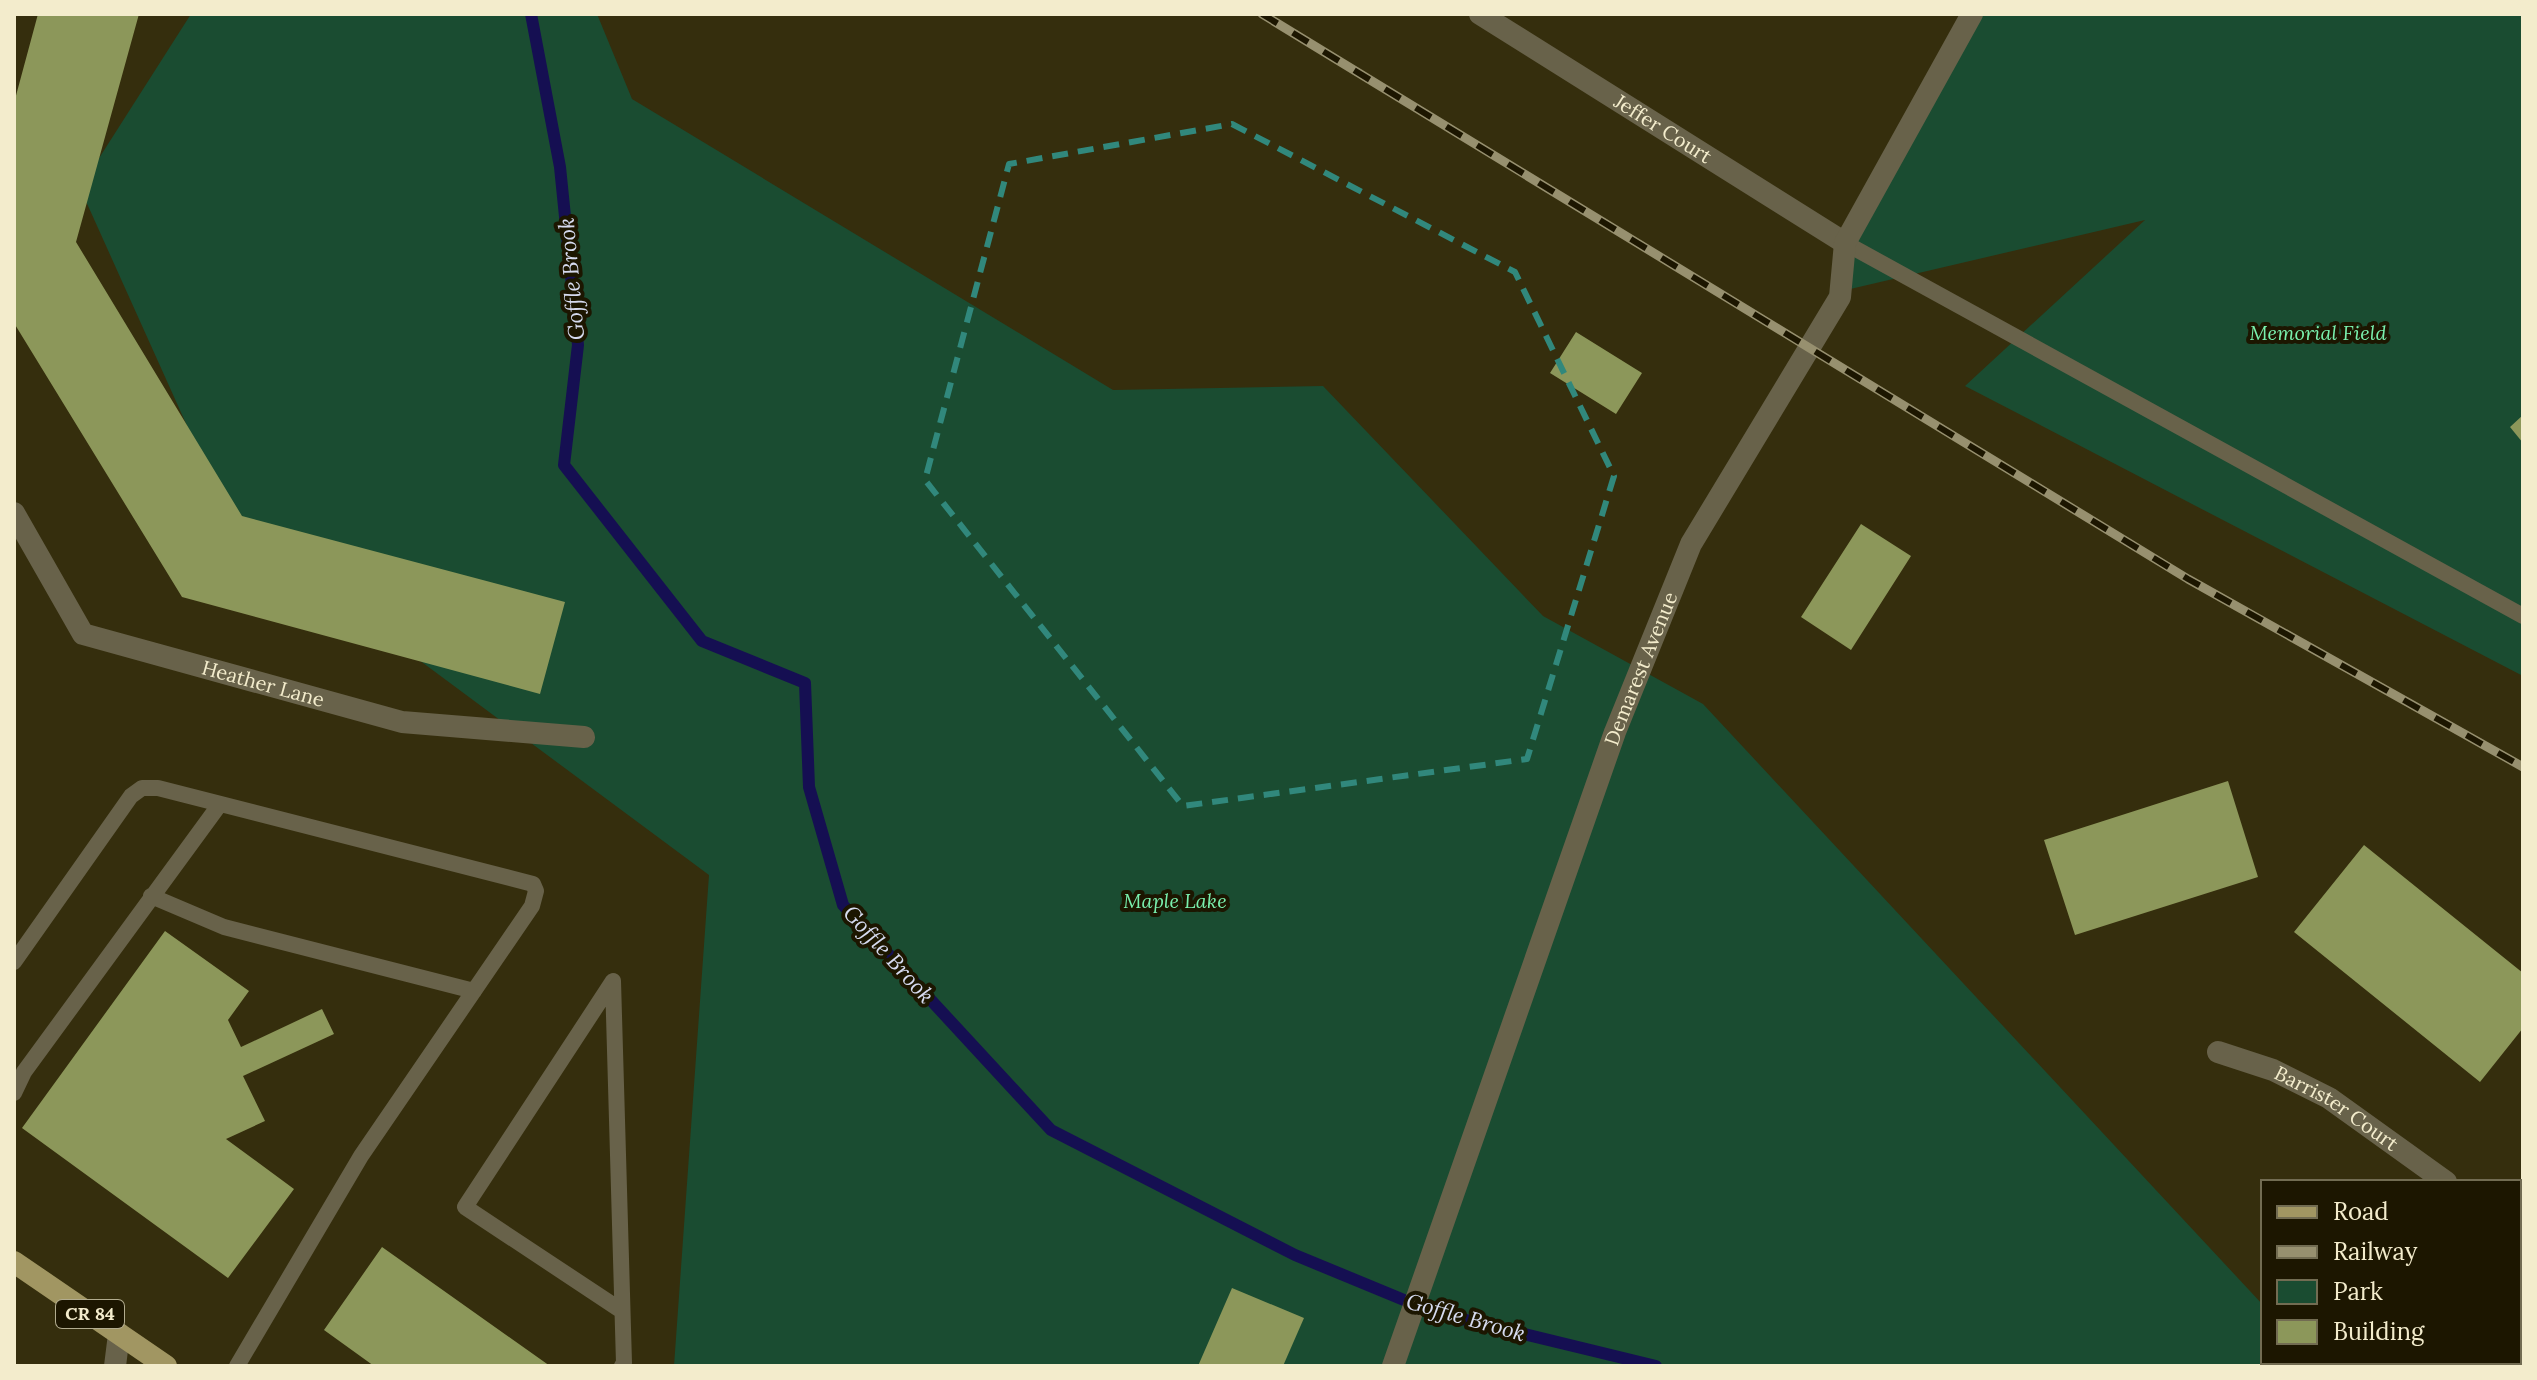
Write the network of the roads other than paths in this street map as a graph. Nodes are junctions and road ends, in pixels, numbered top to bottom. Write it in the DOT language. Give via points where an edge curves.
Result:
graph roads {
  1 [pos="1480,14"];
  2 [pos="1972,14"];
  3 [pos="1845,243"];
  4 [pos="14,513"];
  5 [pos="2523,616"];
  6 [pos="584,737"];
  7 [pos="220,804"];
  8 [pos="151,896"];
  9 [pos="14,962"];
  10 [pos="474,991"];
  11 [pos="2218,1052"];
  12 [pos="19,1068"];
  13 [pos="14,1093"];
  14 [pos="2443,1180"];
  15 [pos="14,1262"];
  16 [pos="622,1311"];
  17 [pos="119,1334"];
  18 [pos="115,1366"];
  19 [pos="166,1366"];
  20 [pos="237,1366"];
  21 [pos="622,1366"];
  22 [pos="1393,1366"];
  1 -- 3 [label="street, Jeffer Court"];
  2 -- 3 [label="street, Demarest Avenue"];
  3 -- 5 [label="lane"];
  3 -- 22 [label="street, Demarest Avenue" via="1840,297 1691,544 1673,587 1615,732"];
  4 -- 6 [label="street, Heather Lane" via="83,634 402,722"];
  7 -- 8 [label="lane"];
  7 -- 9 [label="lane" via="158,788 142,788 131,796"];
  7 -- 10 [label="lane" via="533,884 532,906"];
  8 -- 10 [label="lane" via="224,927"];
  8 -- 12 [label="lane"];
  10 -- 20 [label="lane" via="361,1156"];
  11 -- 14 [label="street, Barrister Court" via="2273,1070 2329,1098"];
  12 -- 13 [label="lane"];
  15 -- 17 [label="main road, CR 84"];
  16 -- 16 [label="lane" via="614,997 613,981 465,1207"];
  16 -- 21 [label="lane"];
  17 -- 18 [label="street"];
  17 -- 19 [label="main road, CR 84"];
}
